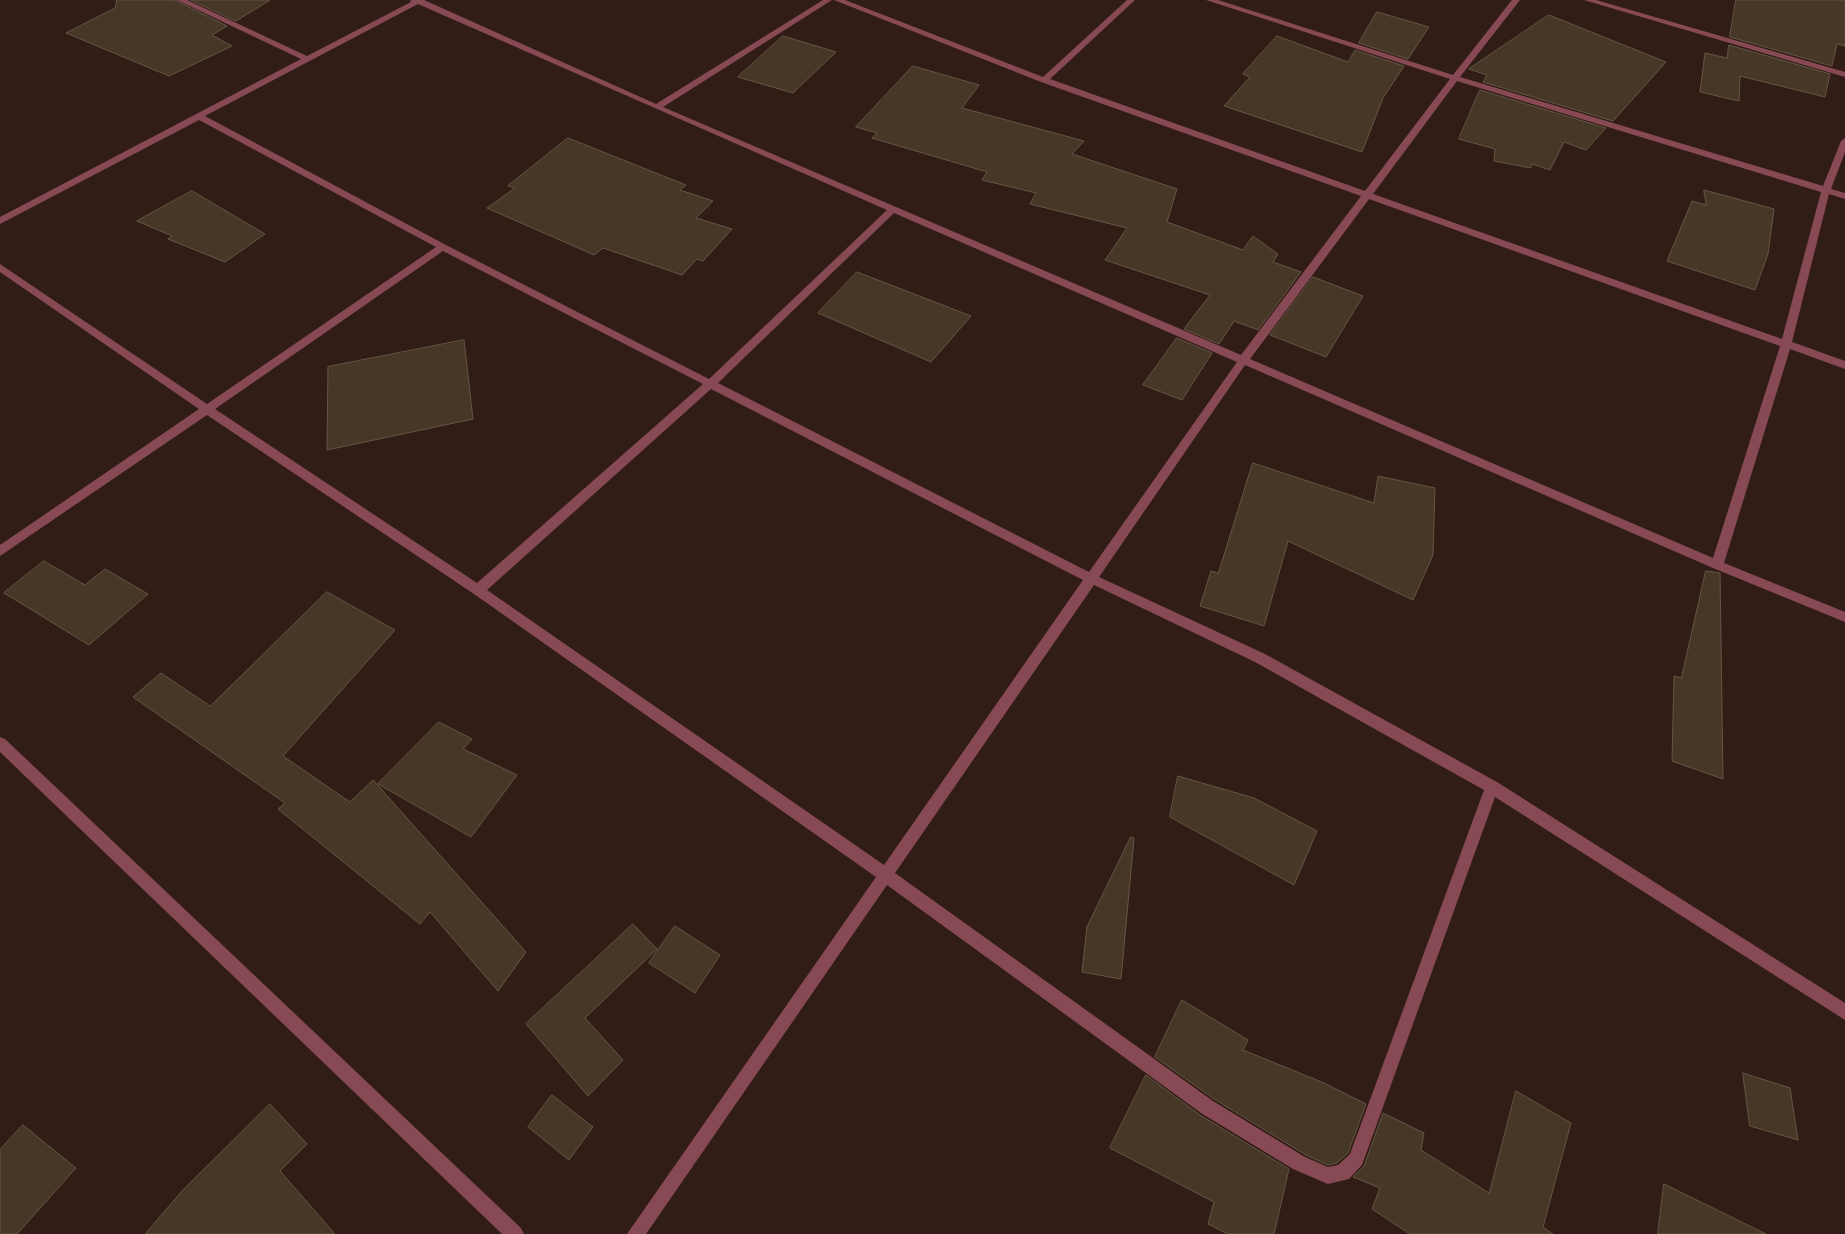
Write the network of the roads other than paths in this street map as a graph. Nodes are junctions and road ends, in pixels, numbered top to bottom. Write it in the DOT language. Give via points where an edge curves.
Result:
graph roads {
  1 [pos="181,0"];
  2 [pos="828,0"];
  3 [pos="838,0"];
  4 [pos="1131,0"];
  5 [pos="1210,0"];
  6 [pos="1516,0"];
  7 [pos="1588,0"];
  8 [pos="417,1"];
  9 [pos="307,59"];
  10 [pos="1845,75"];
  11 [pos="1455,78"];
  12 [pos="1044,80"];
  13 [pos="657,107"];
  14 [pos="198,116"];
  15 [pos="1845,141"];
  16 [pos="1826,190"];
  17 [pos="1368,194"];
  18 [pos="1845,196"];
  19 [pos="894,208"];
  20 [pos="0,221"];
  21 [pos="443,247"];
  22 [pos="0,268"];
  23 [pos="1786,344"];
  24 [pos="1244,359"];
  25 [pos="1845,365"];
  26 [pos="710,384"];
  27 [pos="208,410"];
  28 [pos="0,551"];
  29 [pos="1717,565"];
  30 [pos="1090,578"];
  31 [pos="478,590"];
  32 [pos="1845,617"];
  33 [pos="0,743"];
  34 [pos="1492,787"];
  35 [pos="886,875"];
  36 [pos="1845,1012"];
  37 [pos="515,1234"];
  38 [pos="636,1234"];
  1 -- 9 [label="street"];
  2 -- 13 [label="street"];
  3 -- 12 [label="street"];
  4 -- 12 [label="street"];
  5 -- 11 [label="street"];
  6 -- 11 [label="street"];
  7 -- 10 [label="street"];
  8 -- 9 [label="street"];
  8 -- 13 [label="street"];
  9 -- 14 [label="street"];
  11 -- 16 [label="street"];
  11 -- 17 [label="street"];
  12 -- 17 [label="street"];
  13 -- 19 [label="street"];
  14 -- 20 [label="street"];
  14 -- 21 [label="street"];
  15 -- 16 [label="street"];
  16 -- 18 [label="street"];
  16 -- 23 [label="street"];
  17 -- 23 [label="street"];
  17 -- 24 [label="street"];
  19 -- 24 [label="street"];
  19 -- 26 [label="street"];
  21 -- 26 [label="street"];
  21 -- 27 [label="street"];
  22 -- 27 [label="street"];
  23 -- 25 [label="street"];
  23 -- 29 [label="street"];
  24 -- 29 [label="street"];
  24 -- 30 [label="street"];
  26 -- 30 [label="street"];
  26 -- 31 [label="street"];
  27 -- 28 [label="street"];
  27 -- 31 [label="street"];
  29 -- 32 [label="street"];
  30 -- 34 [label="street" via="1260,658"];
  30 -- 35 [label="street"];
  31 -- 35 [label="street"];
  33 -- 37 [label="street"];
  34 -- 35 [label="street" via="1356,1159 1343,1173 1328,1176 1299,1163 1207,1106"];
  34 -- 36 [label="street"];
  35 -- 38 [label="street"];
}
